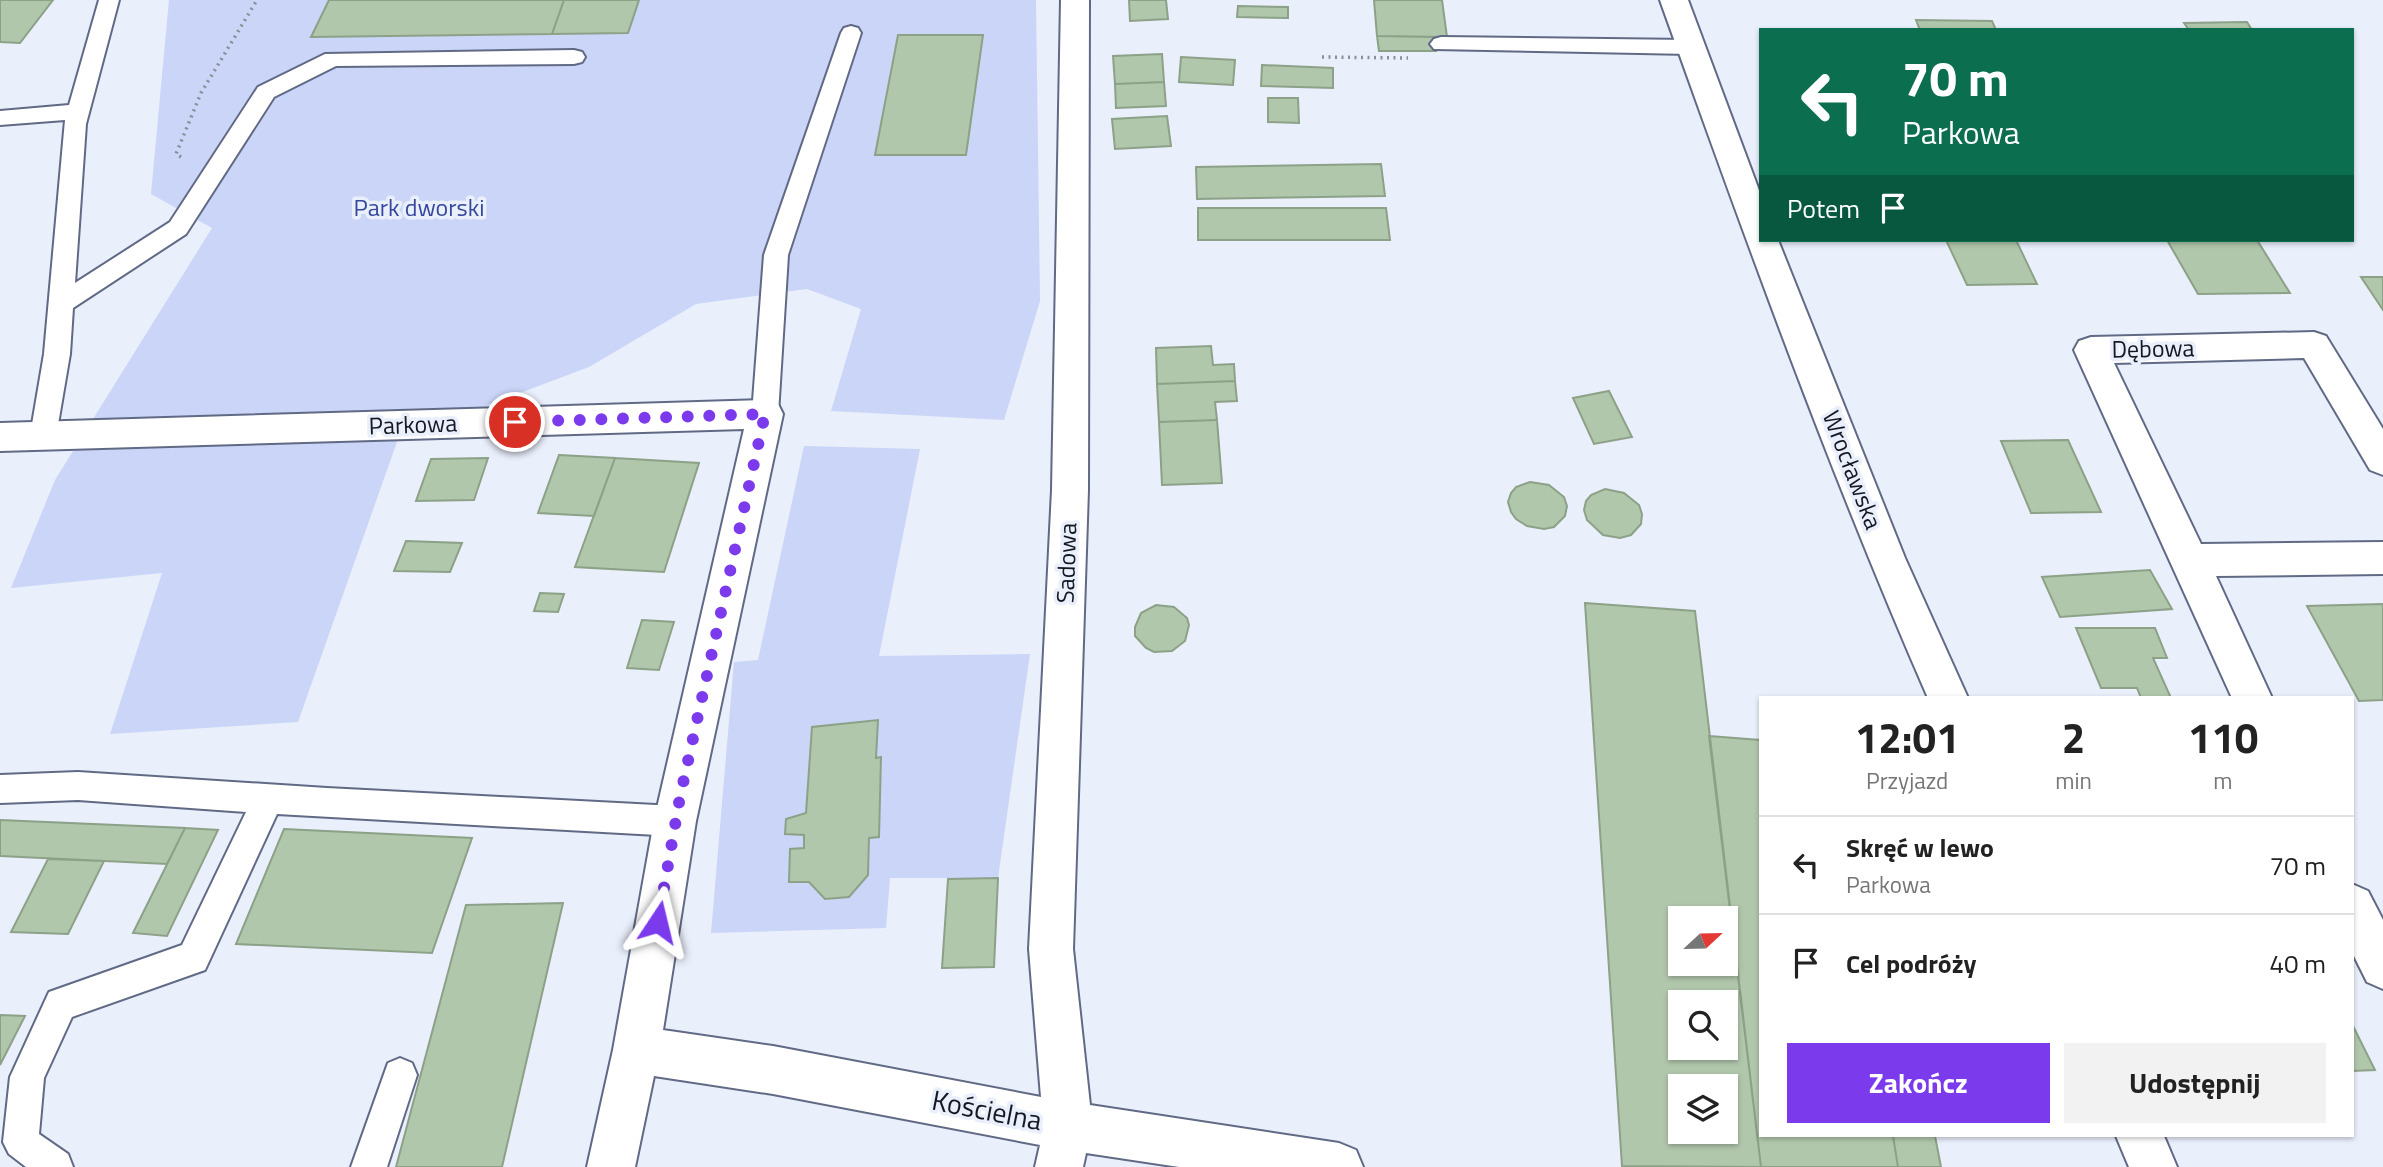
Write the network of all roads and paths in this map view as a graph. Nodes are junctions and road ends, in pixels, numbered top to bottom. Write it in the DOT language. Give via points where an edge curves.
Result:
graph roads {
  1 [pos="109,0"];
  2 [pos="257,0"];
  3 [pos="1075,0"];
  4 [pos="1674,0"];
  5 [pos="851,33"];
  6 [pos="1441,44"];
  7 [pos="1690,47"];
  8 [pos="574,57"];
  9 [pos="78,112"];
  10 [pos="0,118"];
  11 [pos="211,177"];
  12 [pos="1759,232"];
  13 [pos="1763,242"];
  14 [pos="61,304"];
  15 [pos="765,414"];
  16 [pos="43,436"];
  17 [pos="0,437"];
  18 [pos="2383,460"];
  19 [pos="2383,558"];
  20 [pos="2190,560"];
  21 [pos="1947,696"];
  22 [pos="2251,696"];
  23 [pos="0,789"];
  24 [pos="268,799"];
  25 [pos="675,821"];
  26 [pos="2354,910"];
  27 [pos="2383,966"];
  28 [pos="636,1050"];
  29 [pos="400,1075"];
  30 [pos="2140,1137"];
  31 [pos="1064,1146"];
  32 [pos="55,1167"];
  33 [pos="369,1167"];
  34 [pos="611,1167"];
  35 [pos="1339,1167"];
  36 [pos="2153,1167"];
  1 -- 9 [label="lane"];
  2 -- 11 [label="path" via="201,93 176,154"];
  3 -- 31 [label="street, Sadowa" via="1070,490 1051,950"];
  4 -- 7 [label="street, Wrocławska"];
  5 -- 15 [label="lane" via="776,255"];
  6 -- 7 [label="lane"];
  7 -- 12 [label="street, Wrocławska"];
  8 -- 11 [label="lane" via="333,59 265,92"];
  9 -- 10 [label="lane"];
  9 -- 14 [label="lane"];
  11 -- 14 [label="lane" via="178,228"];
  13 -- 21 [label="street, Wrocławska" via="1886,558"];
  14 -- 16 [label="lane"];
  15 -- 16 [label="street, Parkowa"];
  15 -- 25 [label="street"];
  16 -- 17 [label="street, Parkowa"];
  18 -- 20 [label="street, Dębowa" via="2314,345 2091,350"];
  19 -- 20 [label="street"];
  20 -- 22 [label="street, Dębowa"];
  23 -- 24 [label="lane" via="78,786"];
  24 -- 25 [label="lane"];
  24 -- 32 [label="lane" via="193,958 61,1004 27,1077 21,1142"];
  25 -- 28 [label="street"];
  26 -- 27 [label="street"];
  28 -- 31 [label="street, Kościelna" via="773,1070"];
  28 -- 34 [label="street"];
  29 -- 33 [label="lane"];
  30 -- 36 [label="street"];
  31 -- 35 [label="street, Kościelna"];
}
